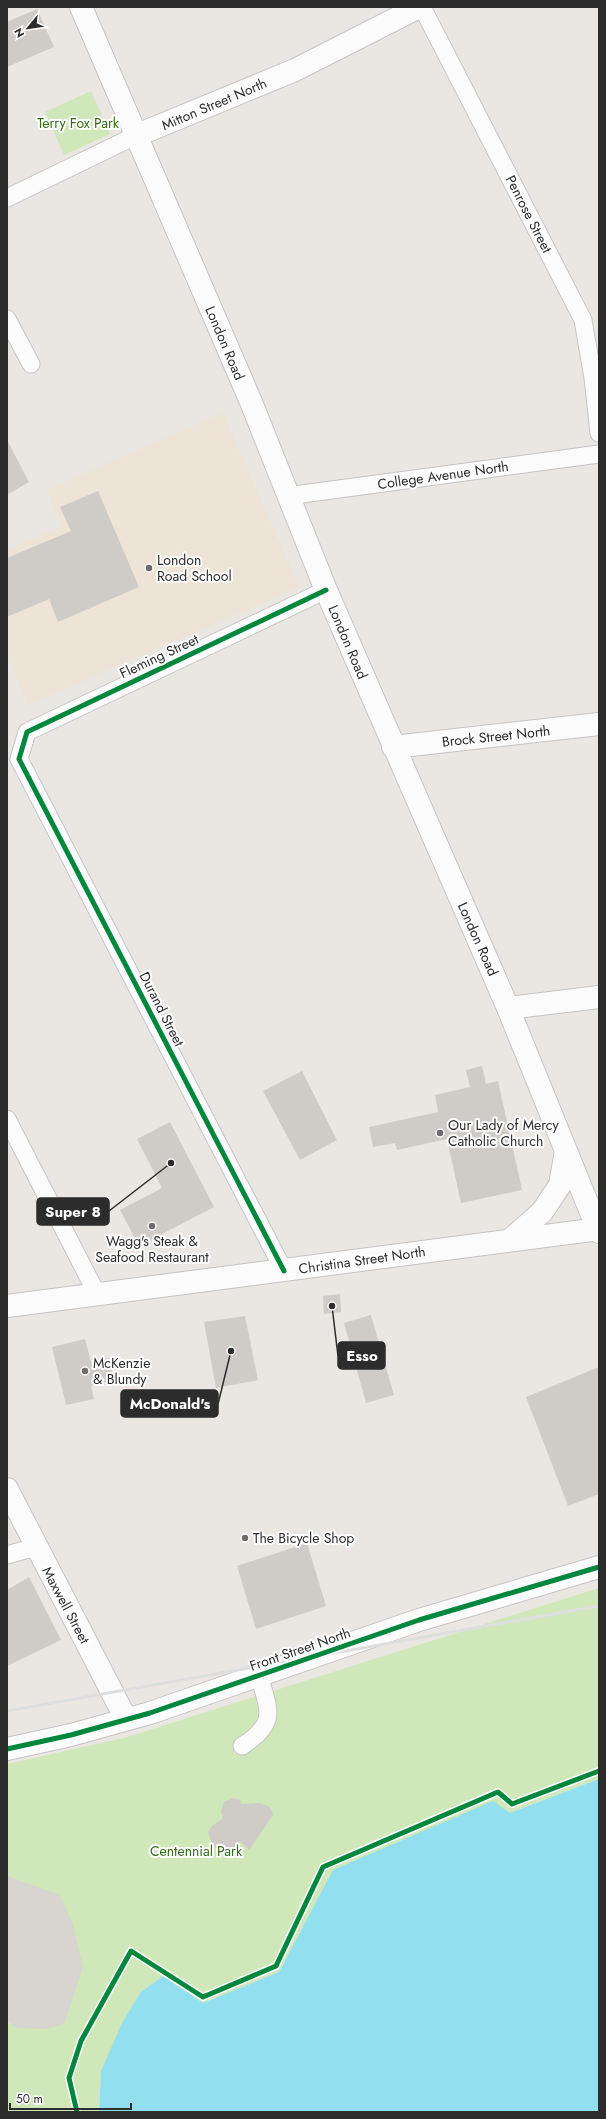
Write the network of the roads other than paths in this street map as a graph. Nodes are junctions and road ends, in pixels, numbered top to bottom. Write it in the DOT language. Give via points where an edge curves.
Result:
graph roads {
  1 [pos="81,7"];
  2 [pos="421,7"];
  3 [pos="135,136"];
  4 [pos="7,198"];
  5 [pos="7,319"];
  6 [pos="31,364"];
  7 [pos="599,433"];
  8 [pos="599,454"];
  9 [pos="287,496"];
  10 [pos="326,590"];
  11 [pos="599,724"];
  12 [pos="394,747"];
  13 [pos="19,759"];
  14 [pos="599,997"];
  15 [pos="508,1008"];
  16 [pos="7,1119"];
  17 [pos="566,1151"];
  18 [pos="599,1230"];
  19 [pos="510,1240"];
  20 [pos="284,1270"];
  21 [pos="98,1296"];
  22 [pos="7,1306"];
  23 [pos="7,1489"];
  24 [pos="36,1547"];
  25 [pos="7,1555"];
  26 [pos="599,1567"];
  27 [pos="259,1675"];
  28 [pos="126,1720"];
  29 [pos="242,1746"];
  30 [pos="7,1748"];
  1 -- 3 [label="main road, London Road"];
  2 -- 3 [label="main road, Mitton Street North" via="295,70"];
  2 -- 7 [label="street, Penrose Street" via="583,320"];
  3 -- 4 [label="street, Mitton Street North"];
  3 -- 9 [label="main road, London Road" via="251,402"];
  5 -- 6 [label="street"];
  8 -- 9 [label="street, College Avenue North"];
  9 -- 10 [label="main road, London Road"];
  10 -- 12 [label="main road, London Road"];
  10 -- 13 [label="street, Fleming Street" via="27,732"];
  11 -- 12 [label="main road, Brock Street North"];
  12 -- 15 [label="main road, London Road"];
  13 -- 20 [label="street, Durand Street"];
  14 -- 15 [label="main road"];
  15 -- 17 [label="main road, London Road"];
  16 -- 21 [label="street"];
  17 -- 18 [label="main road, London Road"];
  17 -- 19 [label="main road" via="560,1185 542,1212"];
  18 -- 19 [label="main road, Christina Street North"];
  19 -- 20 [label="main road, Christina Street North"];
  20 -- 21 [label="main road, Christina Street North"];
  21 -- 22 [label="main road, Christina Street North"];
  23 -- 24 [label="main road, Maxwell Street"];
  24 -- 25 [label="street"];
  24 -- 28 [label="main road, Maxwell Street"];
  26 -- 27 [label="main road, Front Street North" via="420,1620"];
  27 -- 28 [label="main road, Front Street North"];
  27 -- 29 [label="street" via="270,1712 266,1726 257,1737"];
  28 -- 30 [label="main road, Front Street North" via="71,1735"];
}
